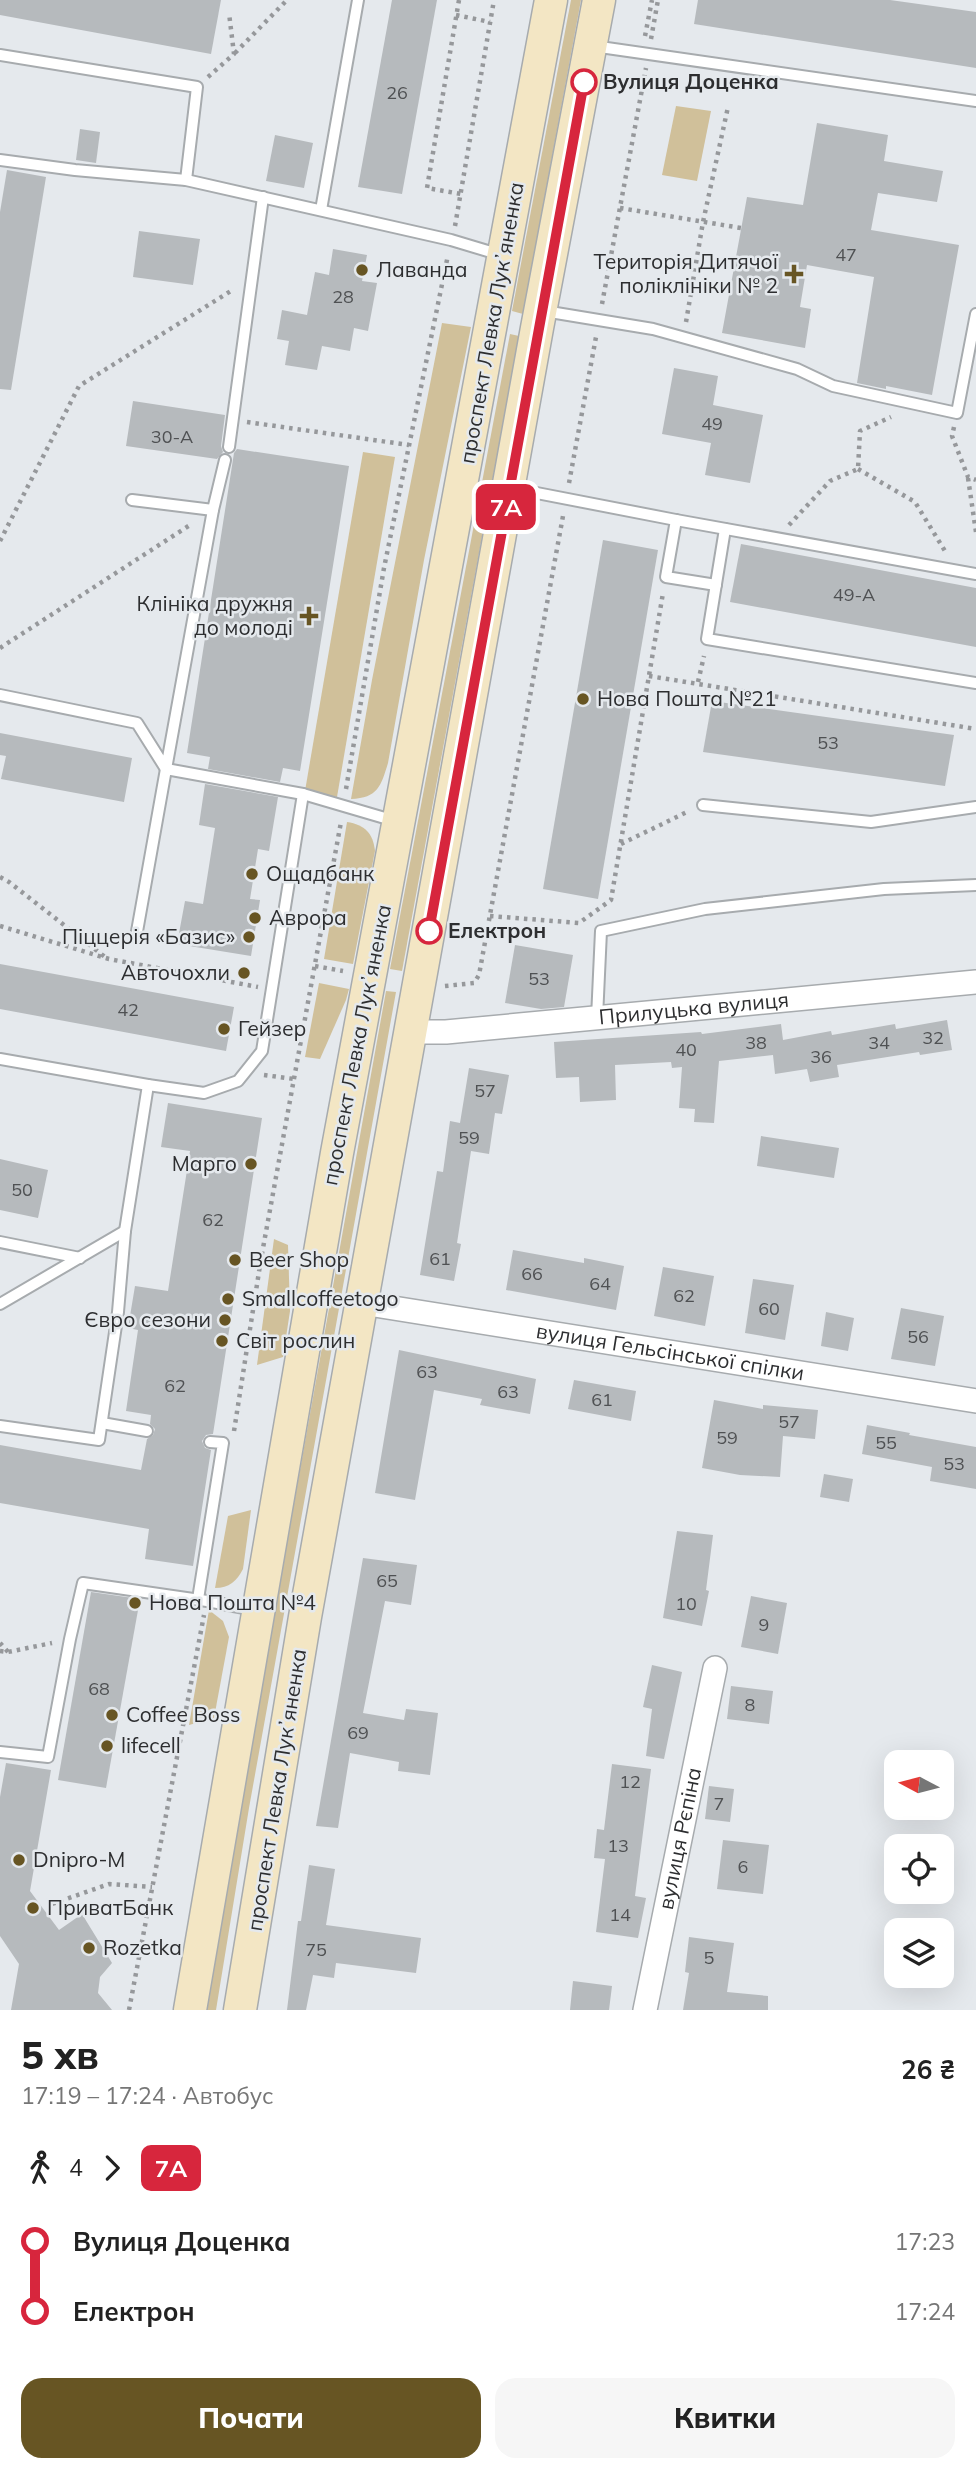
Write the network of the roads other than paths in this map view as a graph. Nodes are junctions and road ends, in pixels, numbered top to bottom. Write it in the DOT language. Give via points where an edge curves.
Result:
graph roads {
  1 [pos="358,0"];
  2 [pos="551,0"];
  3 [pos="599,0"];
  4 [pos="590,46"];
  5 [pos="0,55"];
  6 [pos="976,101"];
  7 [pos="0,160"];
  8 [pos="186,180"];
  9 [pos="263,197"];
  10 [pos="321,210"];
  11 [pos="504,256"];
  12 [pos="541,310"];
  13 [pos="976,314"];
  14 [pos="229,447"];
  15 [pos="225,460"];
  16 [pos="509,487"];
  17 [pos="132,500"];
  18 [pos="213,510"];
  19 [pos="676,520"];
  20 [pos="726,529"];
  21 [pos="976,574"];
  22 [pos="716,585"];
  23 [pos="976,683"];
  24 [pos="0,695"];
  25 [pos="166,769"];
  26 [pos="303,794"];
  27 [pos="703,804"];
  28 [pos="976,807"];
  29 [pos="399,822"];
  30 [pos="976,885"];
  31 [pos="136,937"];
  32 [pos="976,982"];
  33 [pos="597,1018"];
  34 [pos="411,1032"];
  35 [pos="0,1059"];
  36 [pos="148,1085"];
  37 [pos="124,1231"];
  38 [pos="0,1242"];
  39 [pos="80,1258"];
  40 [pos="362,1303"];
  41 [pos="0,1304"];
  42 [pos="976,1401"];
  43 [pos="102,1423"];
  44 [pos="0,1426"];
  45 [pos="147,1432"];
  46 [pos="210,1442"];
  47 [pos="203,1600"];
  48 [pos="257,1611"];
  49 [pos="715,1668"];
  50 [pos="0,1752"];
  51 [pos="190,2010"];
  52 [pos="240,2010"];
  53 [pos="645,2010"];
  1 -- 10 [label="lane"];
  2 -- 11 [label="main road, проспект Левка Лукʼяненка"];
  3 -- 4 [label="main road, проспект Левка Лукʼяненка"];
  4 -- 6 [label="lane"];
  4 -- 12 [label="main road, проспект Левка Лукʼяненка"];
  5 -- 8 [label="lane" via="197,87"];
  7 -- 8 [label="lane"];
  8 -- 9 [label="lane"];
  9 -- 10 [label="lane"];
  9 -- 14 [label="lane"];
  10 -- 11 [label="lane"];
  11 -- 29 [label="main road, проспект Левка Лукʼяненка"];
  12 -- 13 [label="lane" via="653,329 797,369 834,386 957,412"];
  12 -- 16 [label="main road, проспект Левка Лукʼяненка"];
  15 -- 18 [label="lane"];
  16 -- 19 [label="lane"];
  16 -- 34 [label="main road, проспект Левка Лукʼяненка"];
  17 -- 18 [label="lane"];
  18 -- 25 [label="lane"];
  19 -- 20 [label="lane"];
  19 -- 22 [label="lane" via="666,577"];
  20 -- 21 [label="lane"];
  20 -- 22 [label="lane"];
  22 -- 23 [label="lane" via="707,639"];
  24 -- 25 [label="lane" via="137,723"];
  25 -- 26 [label="lane"];
  25 -- 31 [label="lane"];
  26 -- 29 [label="lane"];
  26 -- 36 [label="lane" via="262,1051 238,1081 204,1093"];
  27 -- 28 [label="lane" via="871,822"];
  29 -- 48 [label="main road, проспект Левка Лукʼяненка"];
  30 -- 33 [label="lane" via="884,889 705,908 601,931"];
  32 -- 33 [label="street, Прилуцька вулиця"];
  33 -- 34 [label="street, Прилуцька вулиця"];
  34 -- 40 [label="main road, проспект Левка Лукʼяненка"];
  35 -- 36 [label="lane"];
  36 -- 37 [label="lane"];
  37 -- 39 [label="lane"];
  37 -- 43 [label="lane"];
  38 -- 39 [label="lane"];
  39 -- 41 [label="lane"];
  40 -- 42 [label="street, вулиця Гельсінської спілки"];
  40 -- 52 [label="main road, проспект Левка Лукʼяненка"];
  43 -- 44 [label="lane" via="99,1440"];
  43 -- 45 [label="lane"];
  46 -- 47 [label="lane" via="223,1443"];
  47 -- 48 [label="lane"];
  47 -- 50 [label="lane" via="83,1583 48,1757"];
  48 -- 51 [label="main road, проспект Левка Лукʼяненка"];
  49 -- 53 [label="street, вулиця Рєпіна"];
}
